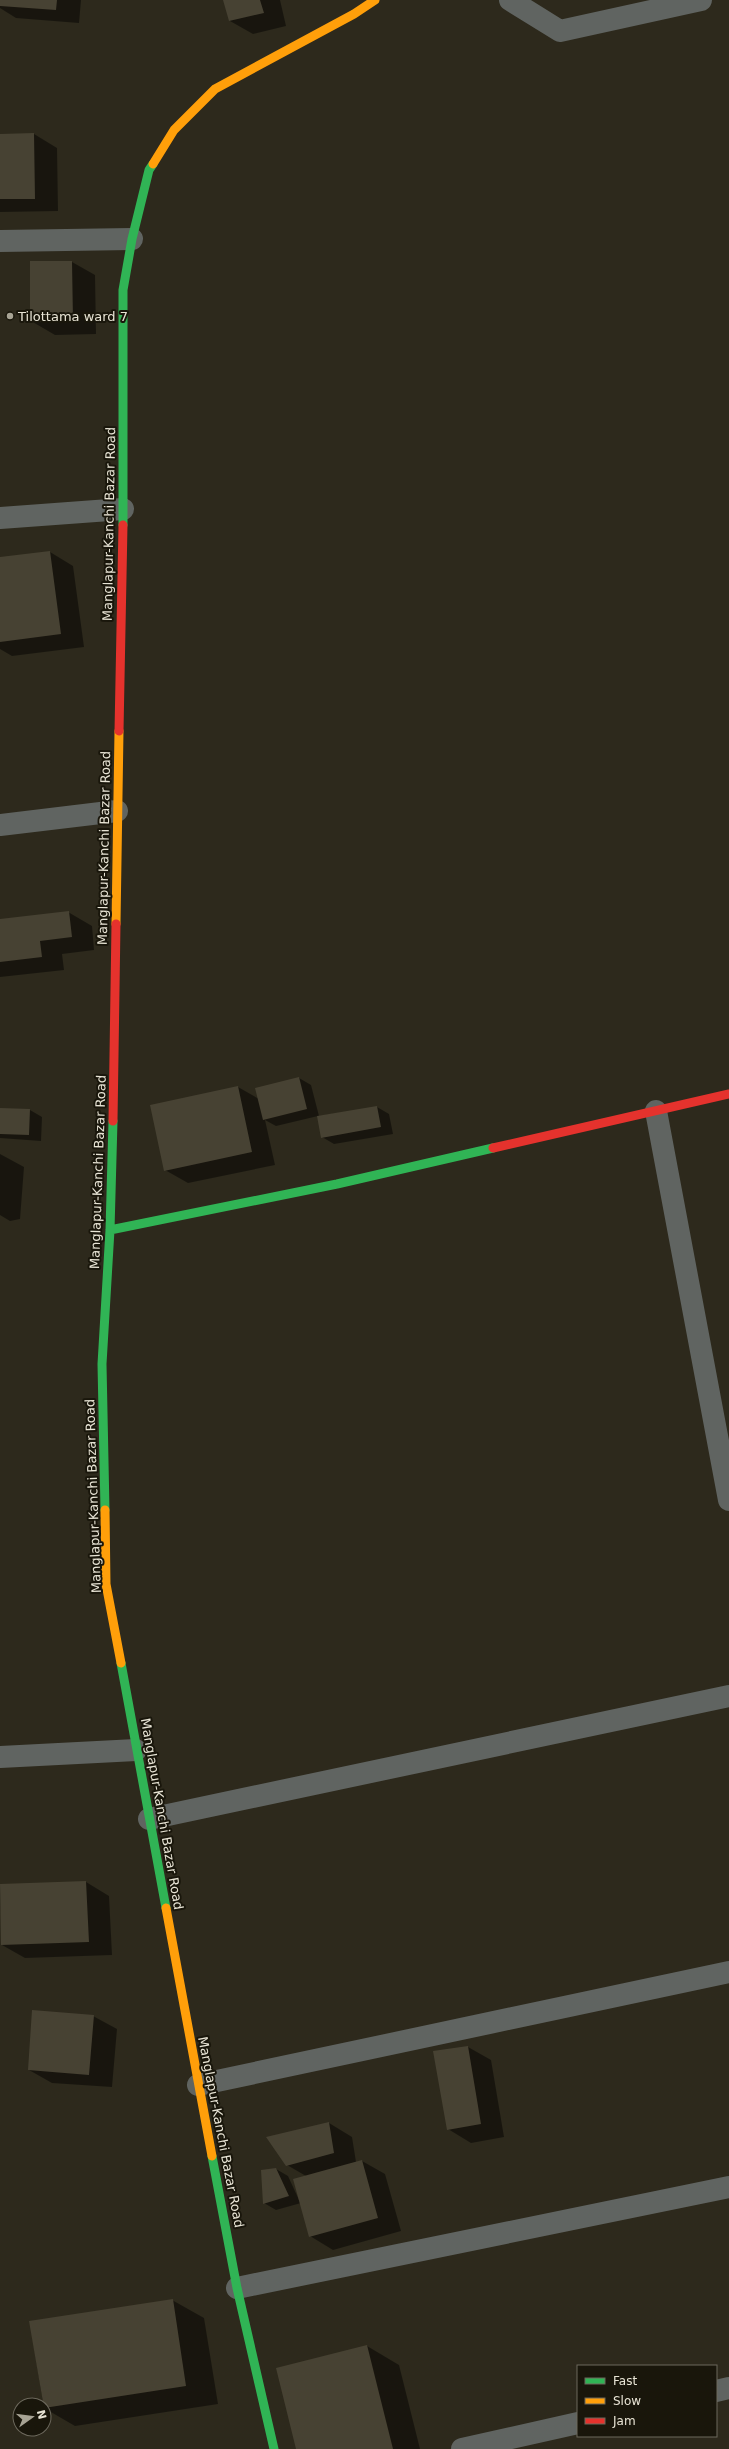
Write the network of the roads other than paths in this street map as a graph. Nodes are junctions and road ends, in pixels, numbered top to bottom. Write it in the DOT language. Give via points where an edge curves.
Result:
graph roads {
  1 [pos="375,0"];
  2 [pos="510,0"];
  3 [pos="701,0"];
  4 [pos="132,238"];
  5 [pos="0,241"];
  6 [pos="123,509"];
  7 [pos="0,518"];
  8 [pos="117,811"];
  9 [pos="0,825"];
  10 [pos="729,1094"];
  11 [pos="656,1111"];
  12 [pos="110,1230"];
  13 [pos="729,1500"];
  14 [pos="729,1696"];
  15 [pos="136,1750"];
  16 [pos="0,1757"];
  17 [pos="150,1819"];
  18 [pos="729,1972"];
  19 [pos="198,2085"];
  20 [pos="729,2187"];
  21 [pos="237,2288"];
  22 [pos="729,2388"];
  23 [pos="717,2391"];
  24 [pos="577,2423"];
  25 [pos="274,2449"];
  26 [pos="462,2449"];
  1 -- 4 [label="street, Manglapur-Kanchi Bazar Road" via="216,89 189,114 174,130 149,170"];
  2 -- 3 [label="street" via="560,31"];
  4 -- 5 [label="street"];
  4 -- 6 [label="street, Manglapur-Kanchi Bazar Road" via="123,290"];
  6 -- 7 [label="street"];
  6 -- 8 [label="street, Manglapur-Kanchi Bazar Road"];
  8 -- 9 [label="street"];
  8 -- 12 [label="street, Manglapur-Kanchi Bazar Road" via="115,1058"];
  10 -- 11 [label="street"];
  11 -- 12 [label="street" via="337,1184"];
  11 -- 13 [label="street"];
  12 -- 15 [label="street, Manglapur-Kanchi Bazar Road" via="102,1364 106,1584"];
  14 -- 17 [label="street"];
  15 -- 16 [label="street"];
  15 -- 17 [label="street, Manglapur-Kanchi Bazar Road"];
  17 -- 19 [label="street, Manglapur-Kanchi Bazar Road"];
  18 -- 19 [label="street"];
  19 -- 21 [label="street, Manglapur-Kanchi Bazar Road"];
  20 -- 21 [label="street"];
  21 -- 25 [label="street, Manglapur-Kanchi Bazar Road"];
  22 -- 23 [label="street"];
  24 -- 26 [label="street"];
}
